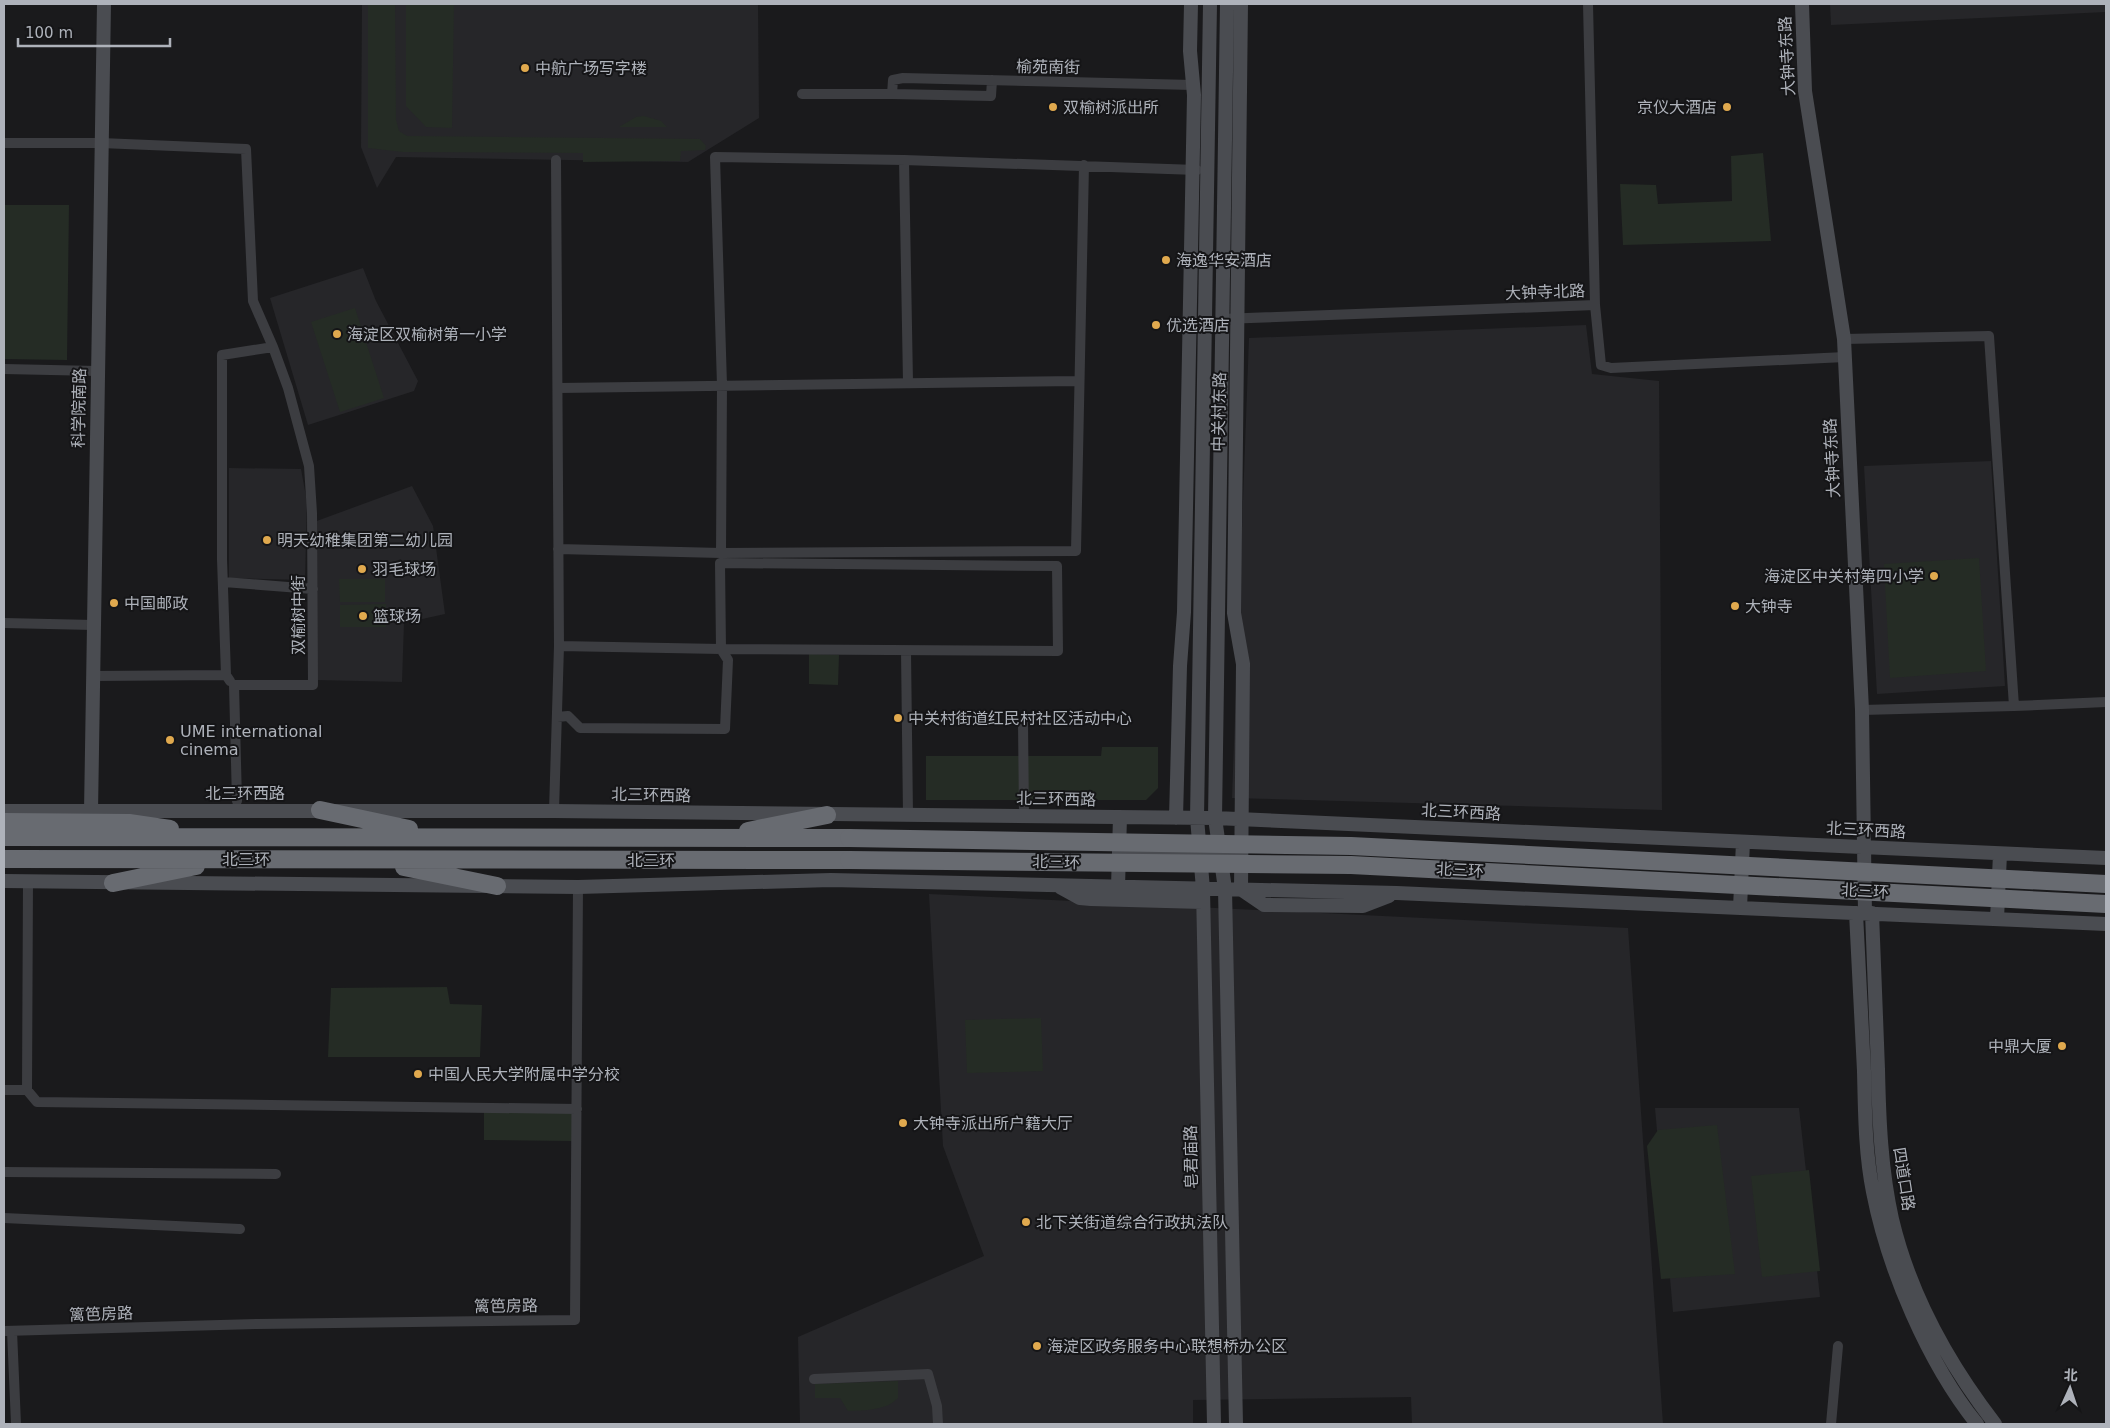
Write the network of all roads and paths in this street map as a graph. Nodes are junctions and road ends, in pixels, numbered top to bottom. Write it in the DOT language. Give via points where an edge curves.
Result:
graph roads {
  1 [pos="104,4"];
  2 [pos="1190,4"];
  3 [pos="1210,4"];
  4 [pos="1227,4"];
  5 [pos="1241,4"];
  6 [pos="1588,4"];
  7 [pos="1802,4"];
  8 [pos="992,80"];
  9 [pos="1193,85"];
  10 [pos="802,94"];
  11 [pos="892,94"];
  12 [pos="4,143"];
  13 [pos="101,143"];
  14 [pos="556,160"];
  15 [pos="904,160"];
  16 [pos="1084,165"];
  17 [pos="1193,170"];
  18 [pos="1208,171"];
  19 [pos="1595,305"];
  20 [pos="1222,319"];
  21 [pos="1238,319"];
  22 [pos="1844,339"];
  23 [pos="273,347"];
  24 [pos="1845,357"];
  25 [pos="4,369"];
  26 [pos="97,371"];
  27 [pos="1078,380"];
  28 [pos="908,382"];
  29 [pos="722,385"];
  30 [pos="559,388"];
  31 [pos="558,549"];
  32 [pos="722,553"];
  33 [pos="224,582"];
  34 [pos="313,589"];
  35 [pos="4,623"];
  36 [pos="94,625"];
  37 [pos="558,646"];
  38 [pos="721,649"];
  39 [pos="906,651"];
  40 [pos="226,675"];
  41 [pos="93,676"];
  42 [pos="234,685"];
  43 [pos="2106,702"];
  44 [pos="2014,706"];
  45 [pos="1862,710"];
  46 [pos="557,717"];
  47 [pos="1023,722"];
  48 [pos="237,802"];
  49 [pos="320,810"];
  50 [pos="4,811"];
  51 [pos="554,811"];
  52 [pos="91,812"];
  53 [pos="827,815"];
  54 [pos="908,815"];
  55 [pos="1024,816"];
  56 [pos="1120,817"];
  57 [pos="1176,818"];
  58 [pos="1197,818"];
  59 [pos="1215,818"];
  60 [pos="1242,819"];
  61 [pos="4,822"];
  62 [pos="442,836"];
  63 [pos="4,837"];
  64 [pos="232,838"];
  65 [pos="711,839"];
  66 [pos="1743,842"];
  67 [pos="1865,847"];
  68 [pos="1119,851"];
  69 [pos="1200,853"];
  70 [pos="1220,853"];
  71 [pos="1242,853"];
  72 [pos="2000,854"];
  73 [pos="235,858"];
  74 [pos="2106,858"];
  75 [pos="4,859"];
  76 [pos="367,859"];
  77 [pos="4,881"];
  78 [pos="28,881"];
  79 [pos="113,883"];
  80 [pos="2106,884"];
  81 [pos="497,886"];
  82 [pos="578,886"];
  83 [pos="1057,886"];
  84 [pos="1118,887"];
  85 [pos="1225,889"];
  86 [pos="1241,890"];
  87 [pos="1203,896"];
  88 [pos="2106,904"];
  89 [pos="1740,908"];
  90 [pos="1865,913"];
  91 [pos="1997,919"];
  92 [pos="2106,924"];
  93 [pos="4,1090"];
  94 [pos="27,1090"];
  95 [pos="577,1109"];
  96 [pos="4,1172"];
  97 [pos="276,1174"];
  98 [pos="4,1218"];
  99 [pos="240,1229"];
  100 [pos="8,1331"];
  101 [pos="1838,1346"];
  102 [pos="814,1379"];
  103 [pos="16,1424"];
  104 [pos="938,1424"];
  105 [pos="1214,1424"];
  106 [pos="1236,1424"];
  107 [pos="1831,1424"];
  108 [pos="1976,1424"];
  109 [pos="1995,1424"];
  1 -- 13 [label="street, 科学院南路"];
  2 -- 9 [label="street, 中关村东路"];
  3 -- 18 [label="street, 中关村东路"];
  4 -- 20 [label="street, 中关村东路"];
  5 -- 21 [label="street, 中关村东路"];
  6 -- 19 [label="street"];
  7 -- 22 [label="street, 大钟寺东路" via="1805,92"];
  8 -- 9 [label="street, 榆苑南街"];
  8 -- 11 [label="street, 榆苑南街" via="903,78 893,80"];
  8 -- 11 [label="street" via="991,96"];
  9 -- 17 [label="street, 中关村东路"];
  10 -- 11 [label="street"];
  12 -- 13 [label="street"];
  13 -- 23 [label="street, 双榆树中街" via="246,149 253,301"];
  13 -- 26 [label="street, 科学院南路"];
  14 -- 30 [label="street"];
  15 -- 16 [label="street"];
  15 -- 28 [label="street"];
  15 -- 29 [label="street" via="715,157"];
  16 -- 17 [label="street"];
  16 -- 27 [label="street"];
  17 -- 18 [label="street"];
  17 -- 57 [label="street, 中关村东路" via="1184,612"];
  18 -- 58 [label="street, 中关村东路"];
  19 -- 21 [label="street, 大钟寺北路"];
  19 -- 24 [label="street, 大钟寺北路" via="1601,365 1611,368"];
  20 -- 21 [label="street, 大钟寺北路"];
  20 -- 59 [label="street, 中关村东路"];
  21 -- 60 [label="street, 中关村东路" via="1234,613 1243,664"];
  22 -- 24 [label="street, 大钟寺东路"];
  22 -- 44 [label="street" via="1989,336"];
  23 -- 33 [label="street" via="222,355"];
  23 -- 34 [label="street, 双榆树中街" via="309,466"];
  24 -- 45 [label="street, 大钟寺东路"];
  25 -- 26 [label="street"];
  26 -- 36 [label="street, 科学院南路"];
  27 -- 28 [label="street"];
  27 -- 32 [label="street" via="1076,551"];
  28 -- 29 [label="street"];
  29 -- 30 [label="street"];
  29 -- 32 [label="street"];
  30 -- 31 [label="street"];
  31 -- 32 [label="street"];
  31 -- 37 [label="street"];
  33 -- 34 [label="street"];
  33 -- 40 [label="street"];
  34 -- 42 [label="street, 双榆树中街" via="313,685"];
  35 -- 36 [label="street"];
  36 -- 41 [label="street, 科学院南路"];
  37 -- 38 [label="street"];
  37 -- 46 [label="street"];
  38 -- 39 [label="street"];
  38 -- 39 [label="street" via="720,563 1057,566 1058,651"];
  38 -- 46 [label="street" via="728,660 725,729 580,728 568,716"];
  39 -- 54 [label="street"];
  40 -- 41 [label="street"];
  40 -- 42 [label="street"];
  41 -- 52 [label="street, 科学院南路"];
  42 -- 48 [label="street"];
  43 -- 44 [label="street"];
  44 -- 45 [label="street"];
  45 -- 67 [label="street, 大钟寺东路"];
  46 -- 51 [label="street"];
  47 -- 55 [label="street"];
  49 -- 51 [label="street, 北三环西路"];
  49 -- 52 [label="street, 北三环西路"];
  49 -- 62 [label="highway"];
  50 -- 52 [label="street, 北三环西路"];
  51 -- 53 [label="street, 北三环西路"];
  53 -- 54 [label="street, 北三环西路"];
  53 -- 65 [label="highway"];
  54 -- 55 [label="street, 北三环西路"];
  55 -- 56 [label="street, 北三环西路"];
  56 -- 57 [label="street, 北三环西路"];
  56 -- 68 [label="street"];
  57 -- 58 [label="street, 北三环西路"];
  58 -- 59 [label="street, 北三环西路"];
  58 -- 69 [label="street, 中关村东路"];
  59 -- 60 [label="street, 北三环西路"];
  59 -- 70 [label="street, 中关村东路"];
  60 -- 66 [label="street, 北三环西路"];
  60 -- 71 [label="street, 中关村东路"];
  61 -- 64 [label="highway" via="129,823"];
  62 -- 64 [label="highway, 北三环"];
  62 -- 65 [label="highway, 北三环"];
  63 -- 64 [label="highway, 北三环"];
  65 -- 80 [label="highway, 北三环, bridge" via="849,838 1351,846"];
  66 -- 67 [label="street, 北三环西路"];
  66 -- 89 [label="street"];
  67 -- 72 [label="street, 北三环西路"];
  67 -- 90 [label="street, 大钟寺东路"];
  68 -- 69 [label="street"];
  68 -- 84 [label="street"];
  69 -- 70 [label="street"];
  69 -- 87 [label="street, 皂君庙路"];
  70 -- 71 [label="street"];
  70 -- 85 [label="street, 中关村东路"];
  71 -- 86 [label="street, 中关村东路"];
  72 -- 74 [label="street, 北三环西路"];
  72 -- 91 [label="street"];
  73 -- 75 [label="highway, 北三环"];
  73 -- 76 [label="highway, 北三环"];
  73 -- 79 [label="highway"];
  76 -- 81 [label="highway"];
  76 -- 88 [label="highway, 北三环, bridge" via="1351,865"];
  77 -- 78 [label="street"];
  78 -- 79 [label="street"];
  78 -- 94 [label="street"];
  79 -- 81 [label="street"];
  81 -- 82 [label="street"];
  82 -- 83 [label="street" via="831,880"];
  82 -- 95 [label="street, 篱笆房路"];
  83 -- 84 [label="street"];
  83 -- 87 [label="street" via="1080,898 1090,899"];
  84 -- 87 [label="street"];
  85 -- 86 [label="street"];
  85 -- 87 [label="street"];
  85 -- 106 [label="street"];
  86 -- 89 [label="street" via="1264,905 1363,906 1397,893"];
  87 -- 105 [label="street, 皂君庙路"];
  89 -- 90 [label="street"];
  90 -- 91 [label="street"];
  90 -- 108 [label="street, 四道口路" via="1867,1152 1877,1211 1921,1334 1951,1390"];
  90 -- 109 [label="street, 四道口路" via="1880,1127 1892,1218 1914,1286 1936,1336 1959,1376"];
  91 -- 92 [label="street"];
  93 -- 94 [label="street"];
  94 -- 95 [label="street" via="37,1102"];
  95 -- 100 [label="street, 篱笆房路" via="575,1320"];
  96 -- 97 [label="street"];
  98 -- 99 [label="street"];
  100 -- 103 [label="street"];
  101 -- 107 [label="street"];
  102 -- 104 [label="street" via="928,1374 937,1406"];
}
